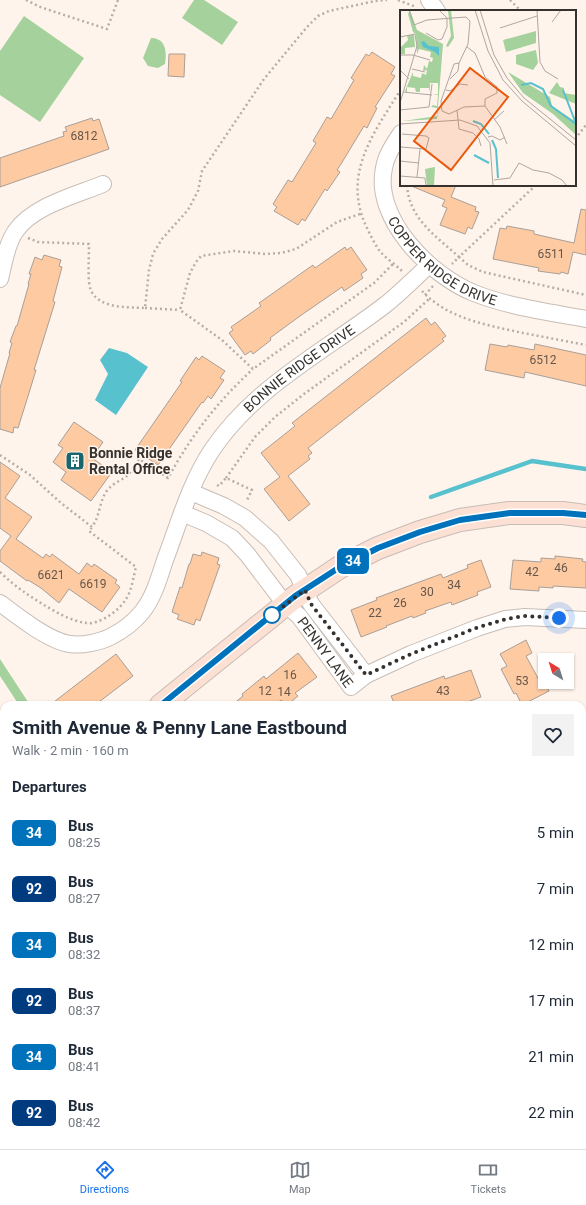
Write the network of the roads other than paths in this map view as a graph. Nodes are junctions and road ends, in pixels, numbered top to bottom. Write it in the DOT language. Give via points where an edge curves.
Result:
graph roads {
  1 [pos="429,0"];
  2 [pos="436,10"];
  3 [pos="400,135"];
  4 [pos="103,184"];
  5 [pos="429,265"];
  6 [pos="0,278"];
  7 [pos="586,319"];
  8 [pos="191,492"];
  9 [pos="182,513"];
  10 [pos="586,516"];
  11 [pos="305,590"];
  12 [pos="0,603"];
  13 [pos="285,604"];
  14 [pos="586,620"];
  15 [pos="366,675"];
  16 [pos="166,701"];
  1 -- 2 [label="street"];
  3 -- 5 [label="street, COPPER RIDGE DRIVE" via="390,150 384,169 383,187 386,204 395,224"];
  4 -- 6 [label="street" via="48,206 24,222 15,232 9,245"];
  5 -- 7 [label="street, COPPER RIDGE DRIVE" via="450,282 474,293 509,304"];
  5 -- 8 [label="street, BONNIE RIDGE DRIVE" via="386,304 280,379 251,404 212,451"];
  8 -- 9 [label="street, BONNIE RIDGE DRIVE"];
  8 -- 11 [label="street" via="224,506 259,529 298,575"];
  9 -- 12 [label="street, BONNIE RIDGE DRIVE" via="153,594 142,612 109,638 70,644 53,638"];
  9 -- 13 [label="street" via="232,538"];
  10 -- 11 [label="main road" via="563,513 510,513 460,520 378,548 340,567"];
  11 -- 13 [label="main road"];
  11 -- 15 [label="street, PENNY LANE" via="311,604"];
  13 -- 15 [label="street, PENNY LANE" via="299,616 351,687"];
  13 -- 16 [label="main road"];
  14 -- 15 [label="street, PENNY LANE" via="525,616 506,619 418,651"];
}
